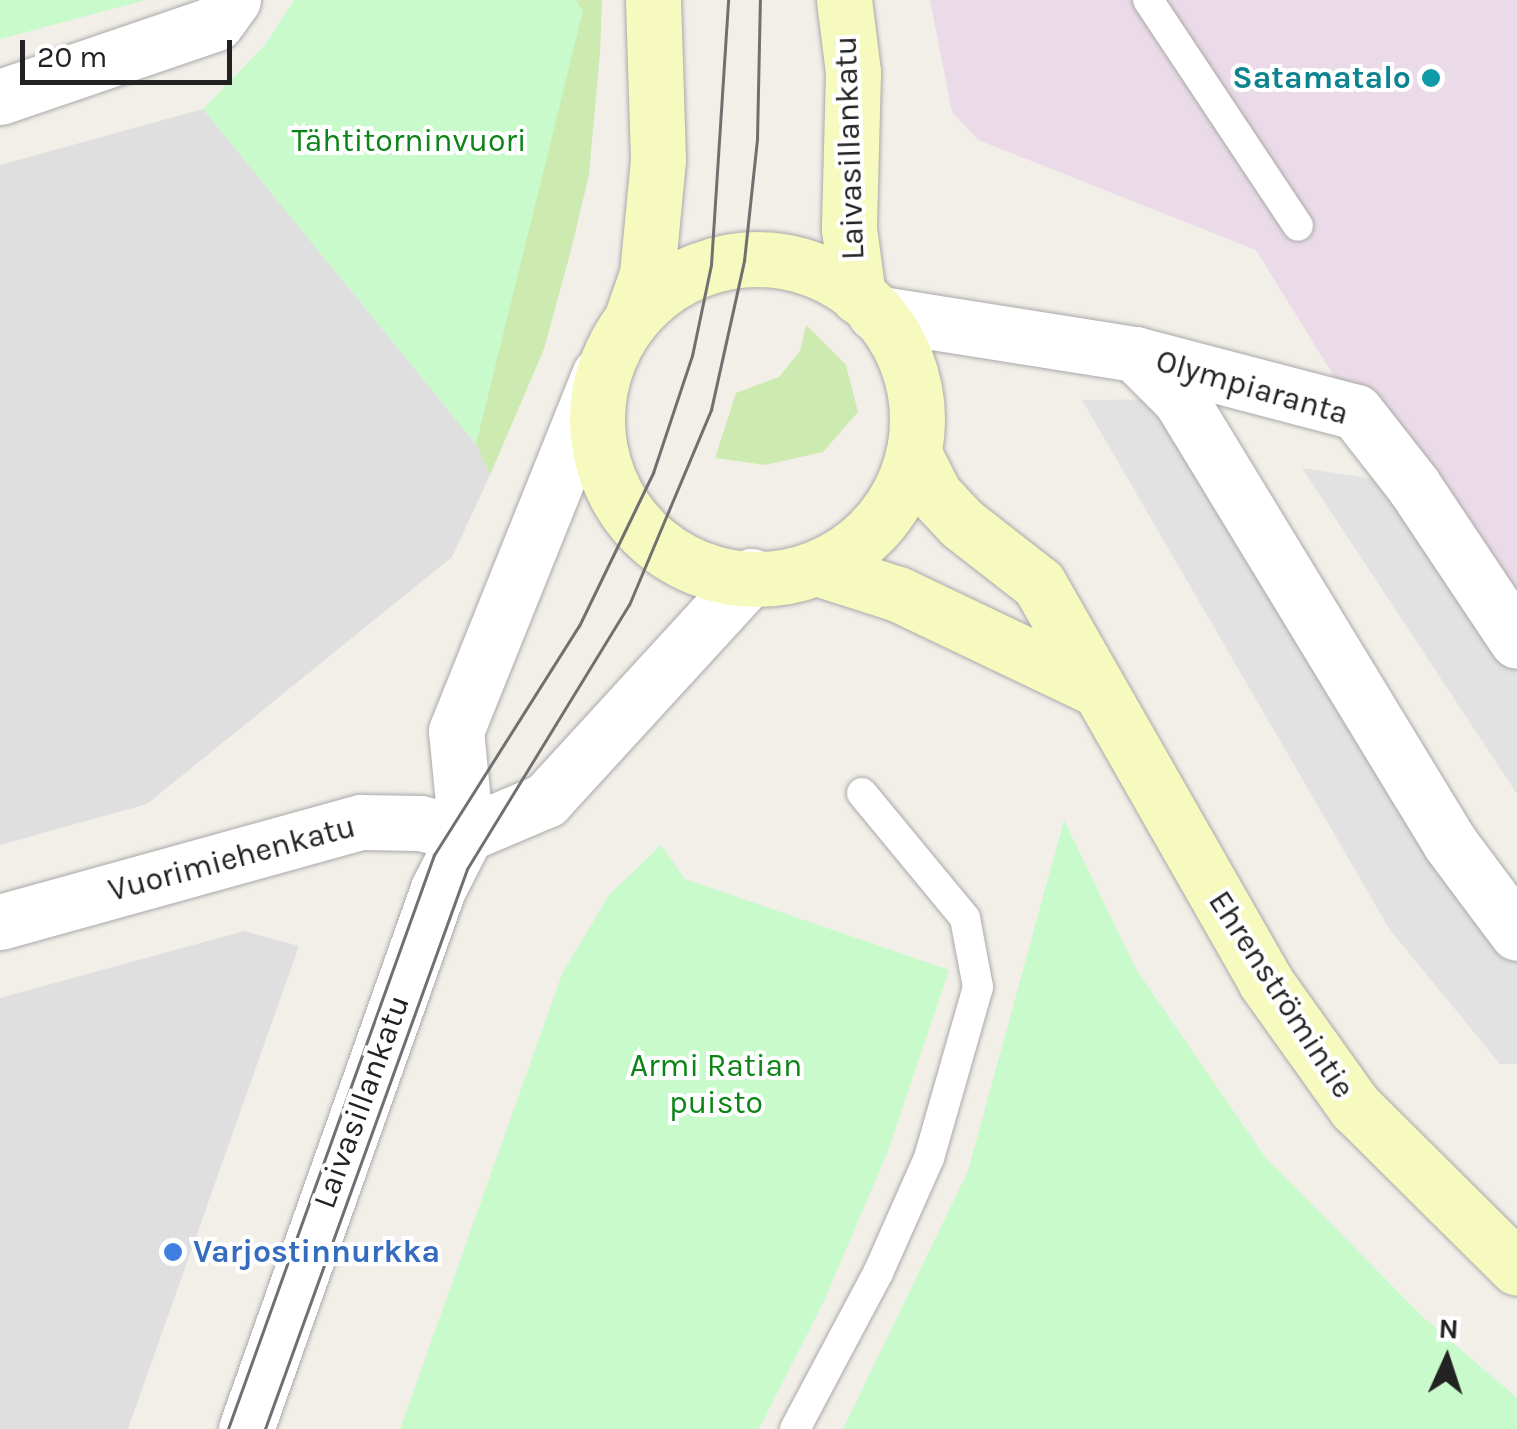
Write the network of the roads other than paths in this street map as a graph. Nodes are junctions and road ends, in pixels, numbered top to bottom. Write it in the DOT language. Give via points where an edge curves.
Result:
graph roads {
  1 [pos="233,0"];
  2 [pos="654,0"];
  3 [pos="844,0"];
  4 [pos="1148,0"];
  5 [pos="0,97"];
  6 [pos="1298,226"];
  7 [pos="866,304"];
  8 [pos="632,317"];
  9 [pos="1135,354"];
  10 [pos="600,375"];
  11 [pos="914,454"];
  12 [pos="820,570"];
  13 [pos="750,576"];
  14 [pos="1517,642"];
  15 [pos="1092,686"];
  16 [pos="862,793"];
  17 [pos="466,834"];
  18 [pos="0,922"];
  19 [pos="1517,933"];
  20 [pos="1517,1268"];
  21 [pos="246,1429"];
  22 [pos="795,1429"];
  1 -- 5 [label="street" via="216,23"];
  2 -- 8 [label="main road, Laivasillankatu" via="658,159 647,274"];
  3 -- 7 [label="main road, Laivasillankatu" via="853,72 849,229"];
  4 -- 6 [label="lane"];
  7 -- 8 [label="main road, Laivasillankatu" via="808,269 744,261 680,278"];
  7 -- 9 [label="street, Olympiaranta"];
  7 -- 11 [label="main road, Laivasillankatu" via="908,365"];
  8 -- 10 [label="main road, Laivasillankatu"];
  9 -- 14 [label="street, Olympiaranta" via="1356,412 1414,485"];
  9 -- 19 [label="street" via="1180,399 1450,842"];
  10 -- 13 [label="main road, Laivasillankatu" via="604,466 632,522 682,559"];
  10 -- 17 [label="street, Laivasillankatu" via="456,731"];
  11 -- 12 [label="main road, Laivasillankatu" via="905,485 872,534"];
  11 -- 15 [label="main road, Ehrenströmintie" via="935,494 961,523 1039,584"];
  12 -- 13 [label="main road, Laivasillankatu"];
  12 -- 15 [label="main road" via="898,594"];
  13 -- 17 [label="street" via="546,800"];
  15 -- 20 [label="main road, Ehrenströmintie" via="1265,982 1344,1092"];
  16 -- 22 [label="lane" via="965,918 978,986 929,1158"];
  17 -- 18 [label="street, Vuorimiehenkatu" via="420,823 361,822"];
  17 -- 21 [label="street, Laivasillankatu" via="438,889"];
}
